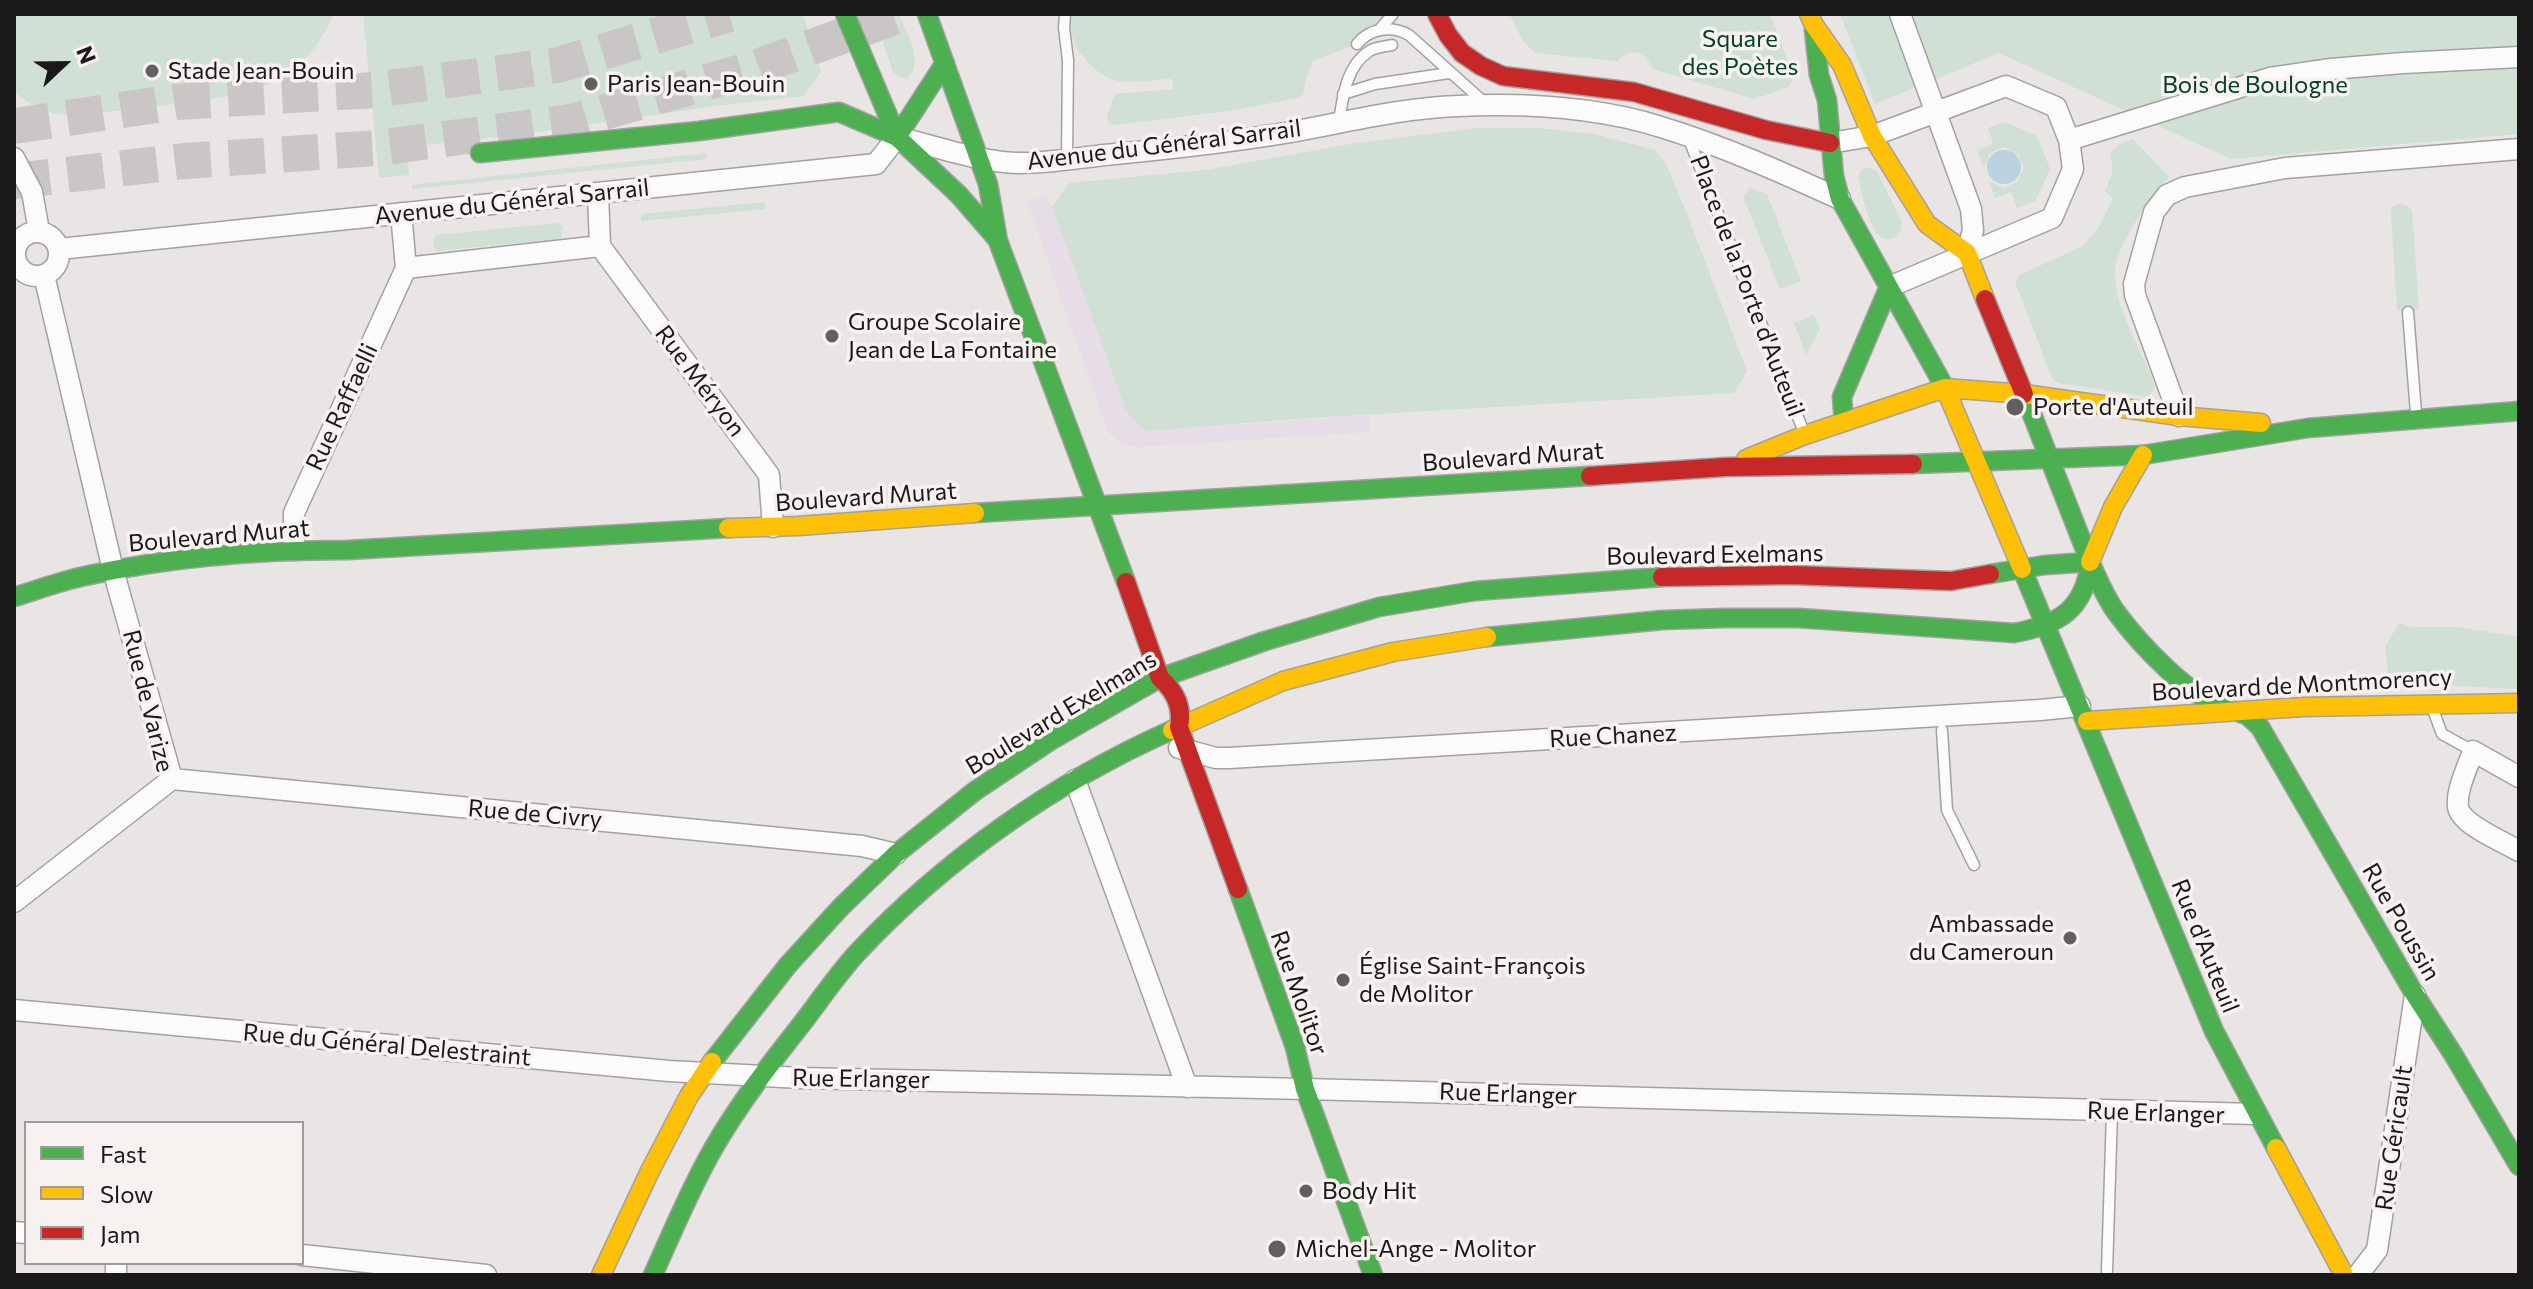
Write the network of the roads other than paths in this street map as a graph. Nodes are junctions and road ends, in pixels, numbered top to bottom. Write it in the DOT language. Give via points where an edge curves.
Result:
graph roads {
  1 [pos="845,14"];
  2 [pos="927,14"];
  3 [pos="1065,14"];
  4 [pos="1393,14"];
  5 [pos="1437,14"];
  6 [pos="1900,14"];
  7 [pos="1811,19"];
  8 [pos="1380,29"];
  9 [pos="1357,44"];
  10 [pos="1392,45"];
  11 [pos="2519,57"];
  12 [pos="945,63"];
  13 [pos="1449,73"];
  14 [pos="1343,94"];
  15 [pos="1487,105"];
  16 [pos="1936,112"];
  17 [pos="1339,121"];
  18 [pos="1872,136"];
  19 [pos="897,137"];
  20 [pos="1688,137"];
  21 [pos="2069,140"];
  22 [pos="1830,143"];
  23 [pos="2519,149"];
  24 [pos="480,153"];
  25 [pos="979,156"];
  26 [pos="14,158"];
  27 [pos="1067,159"];
  28 [pos="598,194"];
  29 [pos="1840,199"];
  30 [pos="401,213"];
  31 [pos="39,231"];
  32 [pos="998,241"];
  33 [pos="600,246"];
  34 [pos="59,249"];
  35 [pos="1967,253"];
  36 [pos="15,260"];
  37 [pos="406,268"];
  38 [pos="44,275"];
  39 [pos="1889,287"];
  40 [pos="2408,312"];
  41 [pos="1945,388"];
  42 [pos="2024,394"];
  43 [pos="2519,411"];
  44 [pos="2179,416"];
  45 [pos="2417,419"];
  46 [pos="1844,422"];
  47 [pos="2308,428"];
  48 [pos="1805,435"];
  49 [pos="2143,455"];
  50 [pos="2089,458"];
  51 [pos="2050,459"];
  52 [pos="1977,463"];
  53 [pos="1725,467"];
  54 [pos="1098,504"];
  55 [pos="773,527"];
  56 [pos="294,550"];
  57 [pos="2090,562"];
  58 [pos="2022,569"];
  59 [pos="113,570"];
  60 [pos="14,597"];
  61 [pos="2046,625"];
  62 [pos="2165,663"];
  63 [pos="1160,678"];
  64 [pos="2429,701"];
  65 [pos="2519,703"];
  66 [pos="2232,711"];
  67 [pos="2083,714"];
  68 [pos="1179,727"];
  69 [pos="1942,730"];
  70 [pos="1149,741"];
  71 [pos="1187,750"];
  72 [pos="2473,751"];
  73 [pos="2519,777"];
  74 [pos="172,779"];
  75 [pos="1075,780"];
  76 [pos="2519,851"];
  77 [pos="896,854"];
  78 [pos="1974,865"];
  79 [pos="14,902"];
  80 [pos="2415,995"];
  81 [pos="14,1010"];
  82 [pos="703,1074"];
  83 [pos="760,1077"];
  84 [pos="1187,1087"];
  85 [pos="1305,1089"];
  86 [pos="2112,1112"];
  87 [pos="2256,1114"];
  88 [pos="2519,1166"];
  89 [pos="304,1255"];
  90 [pos="2107,1271"];
  91 [pos="486,1275"];
  92 [pos="601,1275"];
  93 [pos="653,1275"];
  94 [pos="1373,1275"];
  95 [pos="2344,1275"];
  96 [pos="2358,1275"];
  1 -- 19 [label="main road"];
  2 -- 12 [label="main road"];
  3 -- 27 [label="lane"];
  4 -- 8 [label="lane"];
  5 -- 22 [label="main road" via="1459,50 1492,73 1634,92"];
  6 -- 16 [label="street"];
  7 -- 18 [label="main road" via="1842,65"];
  7 -- 22 [label="main road"];
  8 -- 9 [label="lane"];
  8 -- 13 [label="lane" via="1409,35"];
  10 -- 14 [label="lane" via="1369,50 1356,63"];
  11 -- 21 [label="street" via="2270,78"];
  12 -- 19 [label="main road"];
  12 -- 25 [label="main road"];
  13 -- 14 [label="lane"];
  13 -- 15 [label="lane"];
  14 -- 17 [label="lane"];
  15 -- 17 [label="street, Avenue du Général Sarrail"];
  15 -- 20 [label="street, Avenue du Général Sarrail" via="1591,112"];
  16 -- 18 [label="street"];
  16 -- 21 [label="street" via="2006,86 2056,107"];
  16 -- 35 [label="street" via="1971,209"];
  17 -- 27 [label="street, Avenue du Général Sarrail" via="1242,140"];
  18 -- 22 [label="street"];
  18 -- 35 [label="main road" via="1927,224"];
  19 -- 24 [label="main road" via="839,112"];
  19 -- 25 [label="street, Avenue du Général Sarrail"];
  19 -- 28 [label="street, Avenue du Général Sarrail" via="876,164"];
  19 -- 32 [label="main road" via="959,195"];
  20 -- 29 [label="street, Avenue du Général Sarrail"];
  20 -- 48 [label="lane, Place de la Porte d'Auteuil"];
  21 -- 35 [label="street" via="2073,169 2052,218"];
  22 -- 29 [label="main road"];
  23 -- 44 [label="street" via="2285,168 2167,195 2154,212 2134,284"];
  25 -- 27 [label="street, Avenue du Général Sarrail" via="1019,163"];
  25 -- 32 [label="main road"];
  26 -- 31 [label="street" via="32,192"];
  28 -- 30 [label="street, Avenue du Général Sarrail"];
  28 -- 33 [label="street"];
  29 -- 39 [label="main road"];
  30 -- 34 [label="street, Avenue du Général Sarrail"];
  30 -- 37 [label="street"];
  31 -- 34 [label="street" via="54,238"];
  31 -- 36 [label="street" via="20,240"];
  32 -- 54 [label="main road, Rue Molitor"];
  33 -- 37 [label="street"];
  33 -- 55 [label="street, Rue Méryon" via="769,475"];
  34 -- 38 [label="street" via="58,262"];
  35 -- 39 [label="street"];
  35 -- 42 [label="main road"];
  36 -- 38 [label="street" via="24,272"];
  37 -- 56 [label="street, Rue Raffaelli" via="294,513"];
  38 -- 59 [label="street, Rue de Varize"];
  39 -- 41 [label="main road"];
  39 -- 46 [label="main road, Place de la Porte d'Auteuil" via="1842,397"];
  40 -- 45 [label="lane"];
  41 -- 42 [label="main road"];
  41 -- 46 [label="main road, Boulevard Murat"];
  41 -- 52 [label="main road"];
  42 -- 44 [label="main road"];
  42 -- 51 [label="main road"];
  43 -- 45 [label="main road"];
  44 -- 47 [label="main road"];
  44 -- 50 [label="main road" via="2150,438 2123,440"];
  45 -- 47 [label="main road"];
  46 -- 48 [label="main road, Boulevard Murat"];
  47 -- 49 [label="main road, Boulevard Murat"];
  48 -- 53 [label="main road, Boulevard Murat"];
  49 -- 50 [label="main road, Boulevard Murat"];
  49 -- 57 [label="main road"];
  50 -- 51 [label="main road, Boulevard Murat"];
  51 -- 52 [label="main road, Boulevard Murat"];
  51 -- 57 [label="main road"];
  52 -- 53 [label="main road, Boulevard Murat"];
  52 -- 58 [label="main road"];
  53 -- 54 [label="main road, Boulevard Murat"];
  54 -- 55 [label="main road, Boulevard Murat"];
  54 -- 63 [label="main road, Rue Molitor"];
  55 -- 56 [label="main road, Boulevard Murat"];
  56 -- 59 [label="main road, Boulevard Murat"];
  57 -- 58 [label="main road"];
  57 -- 61 [label="main road" via="2082,598"];
  57 -- 62 [label="main road, Rue Poussin" via="2119,615"];
  58 -- 61 [label="main road"];
  58 -- 63 [label="main road, Boulevard Exelmans" via="1951,581 1701,575 1475,591 1379,607"];
  59 -- 60 [label="main road, Boulevard Murat"];
  59 -- 74 [label="street, Rue de Varize"];
  61 -- 67 [label="main road, Rue d'Auteuil"];
  61 -- 68 [label="main road" via="2000,633 1725,618 1493,636 1393,652 1283,681"];
  62 -- 66 [label="main road, Rue Poussin" via="2203,699"];
  62 -- 67 [label="main road" via="2171,678 2161,695"];
  63 -- 68 [label="main road, Rue Molitor" via="1155,689 1168,722"];
  63 -- 77 [label="main road, Boulevard Exelmans" via="1050,741 975,791"];
  64 -- 65 [label="main road, Boulevard de Montmorency"];
  64 -- 66 [label="main road, Boulevard de Montmorency"];
  64 -- 72 [label="lane" via="2442,734"];
  66 -- 67 [label="main road, Boulevard de Montmorency"];
  66 -- 80 [label="main road, Rue Poussin" via="2260,727"];
  67 -- 71 [label="street, Rue Chanez" via="2040,710 1229,758"];
  67 -- 87 [label="main road, Rue d'Auteuil" via="2214,1031"];
  68 -- 70 [label="main road"];
  68 -- 71 [label="main road, Rue Molitor"];
  69 -- 78 [label="lane" via="1947,810"];
  70 -- 71 [label="street, Rue Chanez"];
  70 -- 75 [label="main road"];
  71 -- 85 [label="main road, Rue Molitor" via="1295,1047"];
  72 -- 73 [label="street"];
  72 -- 76 [label="street" via="2458,808 2466,821"];
  74 -- 77 [label="street, Rue de Civry" via="862,846"];
  74 -- 79 [label="street, Rue de Varize"];
  75 -- 83 [label="main road" via="1002,826 881,929 832,982"];
  75 -- 84 [label="street"];
  77 -- 82 [label="main road, Boulevard Exelmans" via="788,965"];
  80 -- 88 [label="main road, Rue Poussin"];
  80 -- 96 [label="street, Rue Géricault" via="2377,1250"];
  81 -- 82 [label="street, Rue du Général Delestraint"];
  82 -- 83 [label="street, Rue du Général Delestraint"];
  82 -- 92 [label="main road, Boulevard Exelmans"];
  83 -- 84 [label="street, Rue Erlanger"];
  83 -- 93 [label="main road" via="714,1147"];
  84 -- 85 [label="street, Rue Erlanger"];
  85 -- 86 [label="street, Rue Erlanger"];
  85 -- 94 [label="main road, Rue Molitor"];
  86 -- 87 [label="street, Rue Erlanger"];
  86 -- 90 [label="lane"];
  87 -- 95 [label="main road, Rue d'Auteuil"];
  89 -- 91 [label="street"];
}
